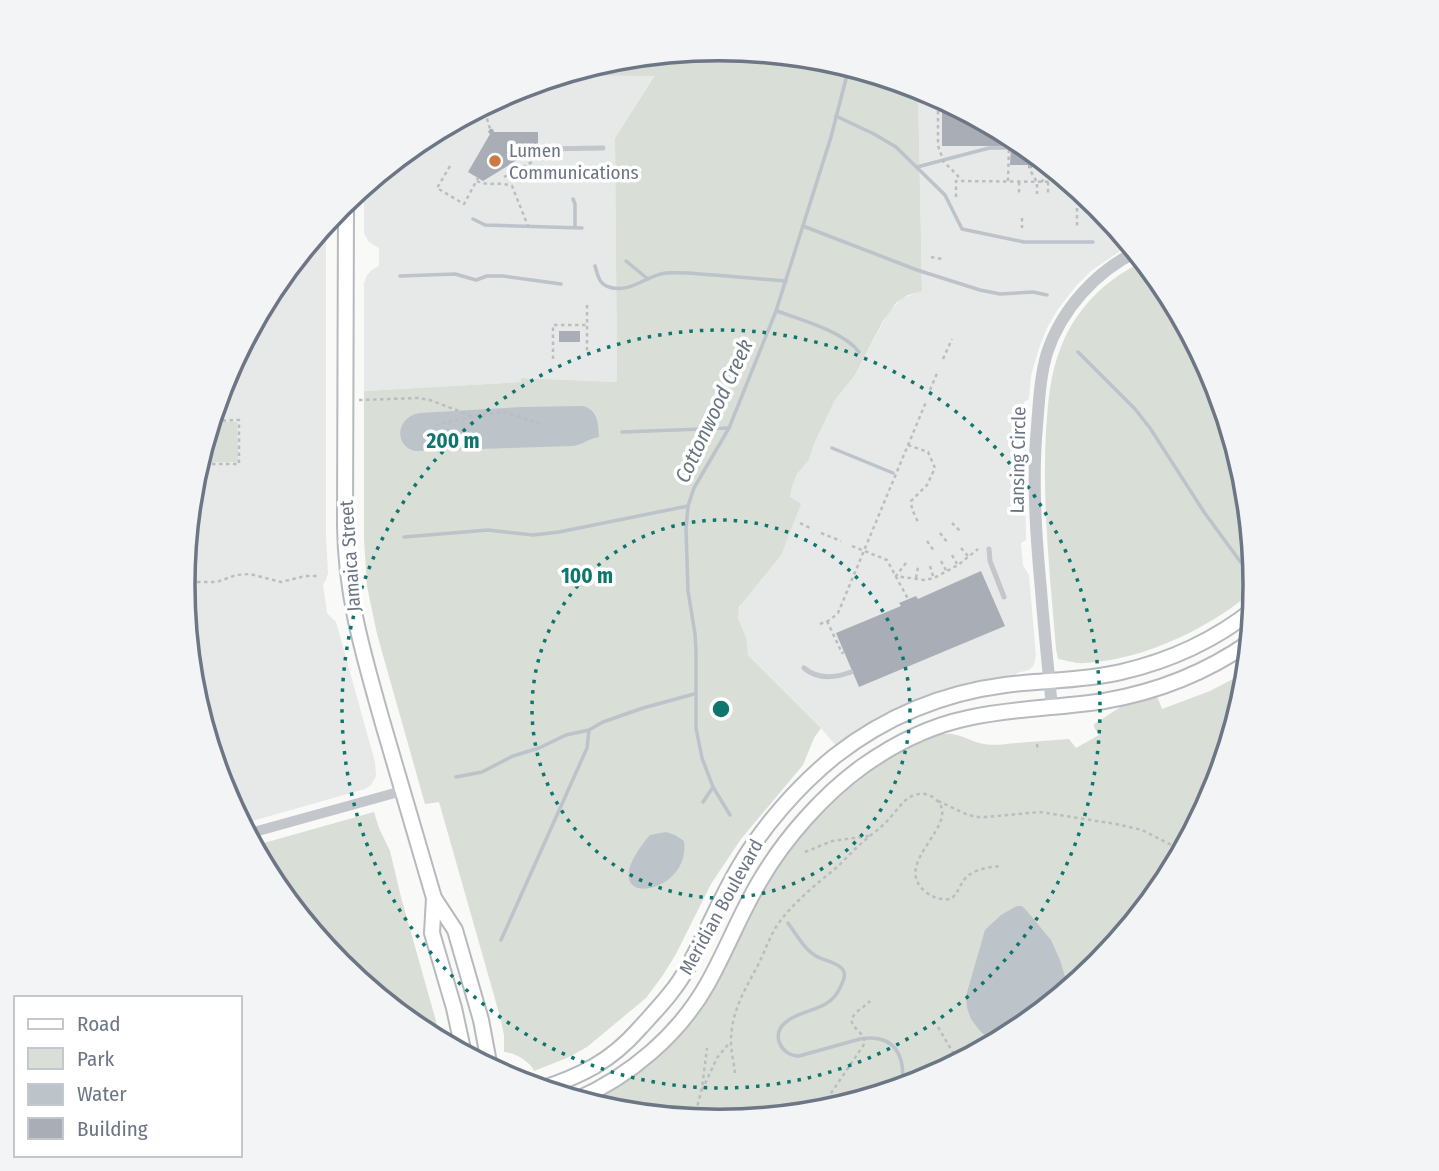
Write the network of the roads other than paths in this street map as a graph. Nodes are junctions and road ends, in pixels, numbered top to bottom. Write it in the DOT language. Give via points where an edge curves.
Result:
graph roads {
  1 [pos="603,148"];
  2 [pos="541,149"];
  3 [pos="345,219"];
  4 [pos="1128,257"];
  5 [pos="989,549"];
  6 [pos="1004,597"];
  7 [pos="1243,617"];
  8 [pos="1240,648"];
  9 [pos="804,668"];
  10 [pos="851,672"];
  11 [pos="1049,682"];
  12 [pos="1052,707"];
  13 [pos="402,791"];
  14 [pos="256,831"];
  15 [pos="434,898"];
  16 [pos="461,1042"];
  17 [pos="488,1056"];
  18 [pos="556,1084"];
  19 [pos="589,1093"];
  1 -- 2 [label="lane"];
  3 -- 13 [label="main road, Jamaica Street" via="345,548 360,642"];
  4 -- 11 [label="street, Lansing Circle" via="1083,293 1066,315 1044,367 1035,502"];
  5 -- 6 [label="lane"];
  7 -- 11 [label="main road, Meridian Boulevard" via="1163,660 1119,673"];
  8 -- 12 [label="main road, Meridian Boulevard" via="1158,688"];
  9 -- 10 [label="lane" via="824,677"];
  11 -- 12 [label="street, Lansing Circle"];
  11 -- 18 [label="main road, Meridian Boulevard" via="988,688 933,702 877,727 830,760 795,793 752,847 686,971 651,1018 611,1056"];
  12 -- 19 [label="main road, Meridian Boulevard" via="940,726 894,747 847,778 774,858 708,982 676,1027 631,1068"];
  13 -- 14 [label="street"];
  13 -- 15 [label="main road, Jamaica Street"];
  15 -- 16 [label="main road, Jamaica Street" via="432,933"];
  15 -- 17 [label="main road, Jamaica Street" via="455,930"];
}
